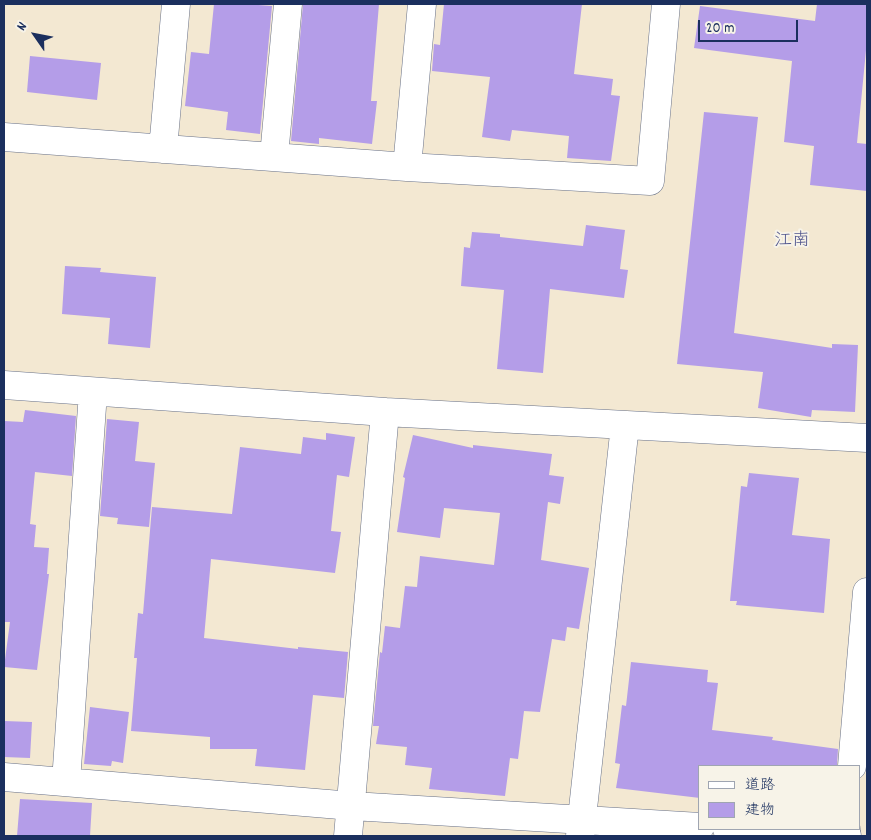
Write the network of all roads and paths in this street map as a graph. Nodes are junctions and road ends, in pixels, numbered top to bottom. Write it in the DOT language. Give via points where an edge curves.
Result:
graph roads {
  1 [pos="176,4"];
  2 [pos="288,4"];
  3 [pos="422,4"];
  4 [pos="666,4"];
  5 [pos="4,137"];
  6 [pos="163,149"];
  7 [pos="274,156"];
  8 [pos="407,167"];
  9 [pos="4,385"];
  10 [pos="93,392"];
  11 [pos="386,412"];
  12 [pos="625,425"];
  13 [pos="867,438"];
  14 [pos="867,592"];
  15 [pos="852,765"];
  16 [pos="4,777"];
  17 [pos="66,782"];
  18 [pos="352,806"];
  19 [pos="698,827"];
  20 [pos="581,828"];
  21 [pos="744,830"];
  22 [pos="348,836"];
  23 [pos="846,836"];
  1 -- 6 [label="street"];
  2 -- 7 [label="street"];
  3 -- 8 [label="street"];
  4 -- 8 [label="street" via="650,181"];
  5 -- 6 [label="street"];
  6 -- 7 [label="street"];
  7 -- 8 [label="street"];
  9 -- 10 [label="street"];
  10 -- 11 [label="street"];
  10 -- 17 [label="street"];
  11 -- 12 [label="street"];
  11 -- 18 [label="street"];
  12 -- 13 [label="street"];
  12 -- 20 [label="street"];
  14 -- 15 [label="street"];
  16 -- 17 [label="street"];
  17 -- 18 [label="street"];
  18 -- 20 [label="street"];
  18 -- 22 [label="street"];
  19 -- 20 [label="street"];
  21 -- 23 [label="street"];
}
